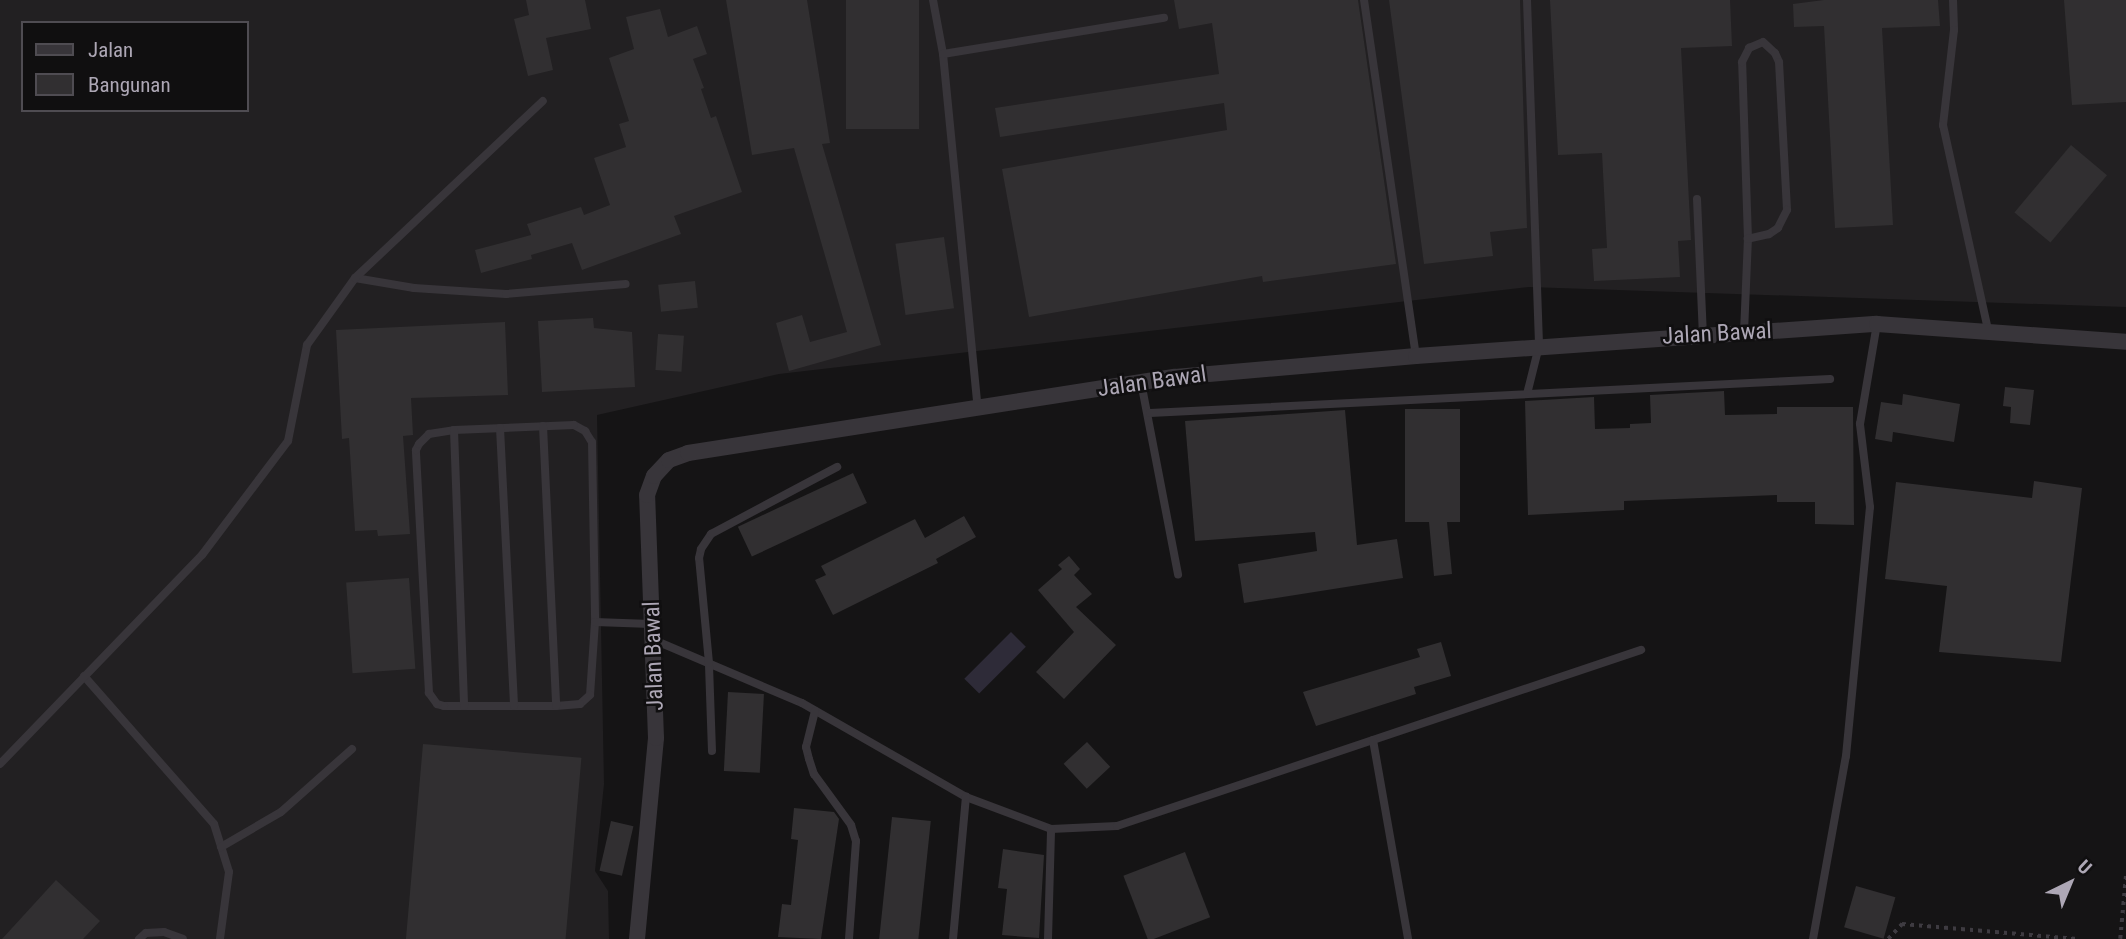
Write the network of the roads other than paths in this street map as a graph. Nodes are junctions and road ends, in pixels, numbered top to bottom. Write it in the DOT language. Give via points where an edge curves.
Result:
graph roads {
  1 [pos="933,0"];
  2 [pos="1364,0"];
  3 [pos="1527,0"];
  4 [pos="1953,0"];
  5 [pos="1164,18"];
  6 [pos="943,54"];
  7 [pos="543,101"];
  8 [pos="1697,199"];
  9 [pos="1748,239"];
  10 [pos="355,278"];
  11 [pos="626,284"];
  12 [pos="1877,324"];
  13 [pos="1744,333"];
  14 [pos="1989,334"];
  15 [pos="1703,335"];
  16 [pos="2126,342"];
  17 [pos="1539,346"];
  18 [pos="1416,356"];
  19 [pos="1830,379"];
  20 [pos="1142,382"];
  21 [pos="1527,394"];
  22 [pos="978,410"];
  23 [pos="1150,413"];
  24 [pos="543,426"];
  25 [pos="500,428"];
  26 [pos="454,430"];
  27 [pos="837,467"];
  28 [pos="1178,574"];
  29 [pos="595,622"];
  30 [pos="654,632"];
  31 [pos="1641,650"];
  32 [pos="709,663"];
  33 [pos="84,676"];
  34 [pos="464,706"];
  35 [pos="514,706"];
  36 [pos="556,706"];
  37 [pos="815,711"];
  38 [pos="1374,740"];
  39 [pos="352,749"];
  40 [pos="712,751"];
  41 [pos="0,764"];
  42 [pos="966,797"];
  43 [pos="1051,829"];
  44 [pos="221,847"];
  45 [pos="139,939"];
  46 [pos="183,939"];
  47 [pos="220,939"];
  48 [pos="637,939"];
  49 [pos="849,939"];
  50 [pos="953,939"];
  51 [pos="1048,939"];
  52 [pos="1408,939"];
  53 [pos="1813,939"];
  1 -- 6 [label="lane"];
  2 -- 18 [label="lane"];
  3 -- 17 [label="lane"];
  4 -- 14 [label="lane" via="1943,125"];
  5 -- 6 [label="lane"];
  6 -- 22 [label="lane"];
  7 -- 10 [label="lane"];
  8 -- 15 [label="lane"];
  9 -- 9 [label="lane" via="1742,62 1749,48 1763,43 1779,62 1787,210 1778,228"];
  9 -- 13 [label="lane"];
  10 -- 11 [label="lane" via="414,288 506,294"];
  10 -- 33 [label="lane" via="307,345 288,441 201,555"];
  12 -- 13 [label="street, Jalan Bawal"];
  12 -- 14 [label="street, Jalan Bawal"];
  12 -- 53 [label="lane" via="1860,424 1870,508 1846,756"];
  13 -- 15 [label="street, Jalan Bawal"];
  14 -- 16 [label="street, Jalan Bawal"];
  15 -- 17 [label="street, Jalan Bawal"];
  17 -- 18 [label="street, Jalan Bawal"];
  17 -- 21 [label="lane"];
  18 -- 20 [label="street, Jalan Bawal"];
  19 -- 21 [label="lane"];
  20 -- 22 [label="street, Jalan Bawal"];
  20 -- 23 [label="lane"];
  21 -- 23 [label="lane"];
  22 -- 30 [label="street, Jalan Bawal" via="688,453 669,460 654,476 647,495"];
  23 -- 28 [label="lane"];
  24 -- 25 [label="lane"];
  24 -- 29 [label="lane" via="574,425 592,442"];
  24 -- 36 [label="lane"];
  25 -- 26 [label="lane"];
  25 -- 35 [label="lane"];
  26 -- 34 [label="lane"];
  26 -- 34 [label="lane" via="429,434 416,450 429,693 437,704"];
  27 -- 32 [label="lane" via="705,541 699,558"];
  29 -- 30 [label="lane"];
  29 -- 36 [label="lane" via="590,695 580,704"];
  30 -- 32 [label="lane"];
  30 -- 48 [label="street, Jalan Bawal" via="656,738"];
  31 -- 38 [label="lane"];
  32 -- 37 [label="lane"];
  32 -- 40 [label="lane"];
  33 -- 41 [label="lane"];
  33 -- 44 [label="lane" via="214,824"];
  34 -- 35 [label="lane"];
  35 -- 36 [label="lane"];
  37 -- 42 [label="lane"];
  37 -- 49 [label="lane" via="806,747 809,760 851,825 856,841"];
  38 -- 43 [label="lane" via="1117,826"];
  38 -- 52 [label="lane"];
  39 -- 44 [label="lane" via="281,812"];
  42 -- 43 [label="lane"];
  42 -- 50 [label="lane"];
  43 -- 51 [label="lane"];
  44 -- 47 [label="lane" via="229,872"];
  45 -- 46 [label="lane" via="146,933 164,932"];
}
